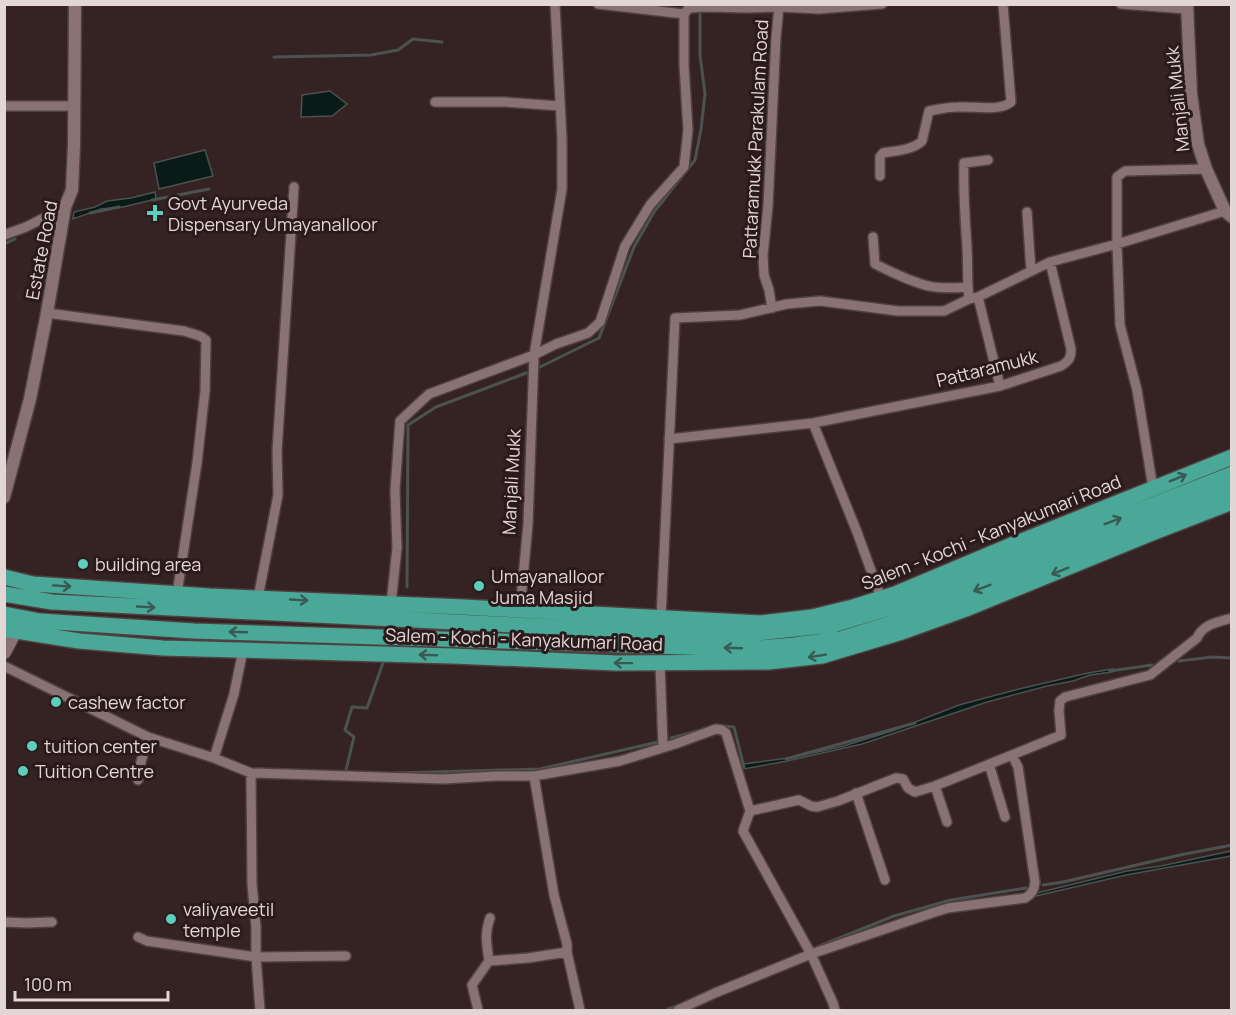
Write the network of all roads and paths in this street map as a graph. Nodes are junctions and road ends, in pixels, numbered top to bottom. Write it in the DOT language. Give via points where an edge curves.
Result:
graph roads {
  1 [pos="75,4"];
  2 [pos="555,4"];
  3 [pos="598,4"];
  4 [pos="882,4"];
  5 [pos="1003,4"];
  6 [pos="1121,4"];
  7 [pos="791,6"];
  8 [pos="779,7"];
  9 [pos="1187,7"];
  10 [pos="689,9"];
  11 [pos="435,102"];
  12 [pos="4,106"];
  13 [pos="75,106"];
  14 [pos="560,106"];
  15 [pos="988,160"];
  16 [pos="1206,169"];
  17 [pos="880,176"];
  18 [pos="294,187"];
  19 [pos="65,207"];
  20 [pos="1027,212"];
  21 [pos="1229,213"];
  22 [pos="4,235"];
  23 [pos="873,237"];
  24 [pos="1117,244"];
  25 [pos="1050,262"];
  26 [pos="1030,272"];
  27 [pos="968,287"];
  28 [pos="974,298"];
  29 [pos="772,308"];
  30 [pos="47,313"];
  31 [pos="534,355"];
  32 [pos="1000,386"];
  33 [pos="813,423"];
  34 [pos="669,439"];
  35 [pos="1232,458"];
  36 [pos="1232,474"];
  37 [pos="1153,488"];
  38 [pos="1232,489"];
  39 [pos="4,497"];
  40 [pos="1232,502"];
  41 [pos="4,577"];
  42 [pos="4,594"];
  43 [pos="177,594"];
  44 [pos="258,598"];
  45 [pos="881,598"];
  46 [pos="391,604"];
  47 [pos="520,610"];
  48 [pos="4,614"];
  49 [pos="661,618"];
  50 [pos="1232,618"];
  51 [pos="10,630"];
  52 [pos="243,650"];
  53 [pos="4,652"];
  54 [pos="660,663"];
  55 [pos="4,666"];
  56 [pos="148,737"];
  57 [pos="663,747"];
  58 [pos="1012,755"];
  59 [pos="214,758"];
  60 [pos="989,764"];
  61 [pos="251,773"];
  62 [pos="534,776"];
  63 [pos="138,780"];
  64 [pos="935,786"];
  65 [pos="856,793"];
  66 [pos="750,812"];
  67 [pos="1005,817"];
  68 [pos="946,822"];
  69 [pos="885,880"];
  70 [pos="490,918"];
  71 [pos="4,922"];
  72 [pos="52,922"];
  73 [pos="138,937"];
  74 [pos="567,952"];
  75 [pos="811,954"];
  76 [pos="346,956"];
  77 [pos="256,957"];
  78 [pos="489,962"];
  79 [pos="260,1011"];
  80 [pos="478,1011"];
  81 [pos="580,1011"];
  82 [pos="678,1011"];
  83 [pos="835,1011"];
  1 -- 13 [label="street, Estate Road"];
  2 -- 14 [label="street, Manjali Mukk"];
  3 -- 10 [label="street"];
  4 -- 7 [label="street" via="819,9"];
  5 -- 17 [label="street" via="1011,102 997,107 945,107 929,111 919,145 883,153"];
  6 -- 9 [label="street"];
  7 -- 8 [label="street"];
  8 -- 10 [label="street"];
  8 -- 29 [label="street, Pattaramukk Parakulam Road" via="763,255"];
  9 -- 16 [label="street, Manjali Mukk" via="1191,94"];
  10 -- 31 [label="street" via="684,65 688,130 684,167 650,205 625,246 600,322 588,333"];
  11 -- 14 [label="street"];
  12 -- 13 [label="street"];
  13 -- 19 [label="street, Estate Road" via="72,190"];
  14 -- 31 [label="street, Manjali Mukk" via="562,189"];
  15 -- 27 [label="street" via="964,162"];
  16 -- 21 [label="street, Manjali Mukk"];
  16 -- 24 [label="street" via="1125,171 1117,177"];
  18 -- 44 [label="street" via="277,452 278,495"];
  19 -- 22 [label="street"];
  19 -- 30 [label="street, Estate Road"];
  20 -- 26 [label="street"];
  21 -- 24 [label="street"];
  23 -- 27 [label="street" via="875,264 929,286"];
  24 -- 25 [label="street"];
  24 -- 37 [label="street" via="1120,325 1137,390"];
  25 -- 26 [label="street"];
  25 -- 32 [label="street, Pattaramukk" via="1071,356 1061,366"];
  26 -- 28 [label="street"];
  27 -- 28 [label="street"];
  28 -- 29 [label="street" via="944,311 898,311 820,301"];
  28 -- 32 [label="street"];
  29 -- 34 [label="street" via="740,315 675,318"];
  30 -- 39 [label="street, Estate Road" via="30,399"];
  30 -- 43 [label="street" via="184,331 206,340 197,463"];
  31 -- 46 [label="street" via="429,394 400,421 395,490 397,548"];
  31 -- 47 [label="street, Manjali Mukk" via="528,524"];
  32 -- 33 [label="street, Pattaramukk"];
  33 -- 34 [label="street, Pattaramukk"];
  33 -- 45 [label="street"];
  34 -- 49 [label="street"];
  37 -- 35 [label="highway, Salem - Kochi - Kanyakumari Road, one-way"];
  42 -- 36 [label="highway, one-way" via="52,602 675,633 790,631 833,625 949,587"];
  37 -- 45 [label="highway, Salem - Kochi - Kanyakumari Road"];
  38 -- 48 [label="highway, one-way" via="889,624 841,639 794,645 746,649 194,631 40,621"];
  40 -- 54 [label="highway, Salem - Kochi - Kanyakumari Road, one-way" via="966,609 822,656 768,662"];
  41 -- 43 [label="highway, Salem - Kochi - Kanyakumari Road, one-way" via="33,584"];
  43 -- 44 [label="highway, Salem - Kochi - Kanyakumari Road"];
  44 -- 46 [label="highway, Salem - Kochi - Kanyakumari Road, one-way"];
  45 -- 49 [label="highway, Salem - Kochi - Kanyakumari Road" via="812,617 761,623"];
  46 -- 47 [label="highway, Salem - Kochi - Kanyakumari Road"];
  47 -- 49 [label="highway, Salem - Kochi - Kanyakumari Road"];
  50 -- 58 [label="street" via="1205,626 1197,638 1150,675 1060,700 1061,735"];
  51 -- 52 [label="highway, Salem - Kochi - Kanyakumari Road" via="80,641"];
  51 -- 53 [label="main road"];
  54 -- 52 [label="highway, Salem - Kochi - Kanyakumari Road, one-way"];
  52 -- 59 [label="street"];
  54 -- 57 [label="street"];
  55 -- 56 [label="street"];
  56 -- 59 [label="street"];
  56 -- 63 [label="street"];
  57 -- 62 [label="street" via="620,760"];
  57 -- 66 [label="street" via="722,730"];
  58 -- 60 [label="street"];
  58 -- 75 [label="street" via="1018,767 1035,882 1030,894 1025,898 948,908"];
  59 -- 61 [label="street"];
  60 -- 64 [label="street"];
  60 -- 67 [label="street"];
  61 -- 62 [label="street" via="444,779"];
  61 -- 77 [label="street"];
  62 -- 74 [label="street"];
  64 -- 65 [label="street" via="915,792 903,779 896,778"];
  64 -- 68 [label="street"];
  65 -- 66 [label="street" via="817,807 800,800"];
  65 -- 69 [label="street"];
  66 -- 75 [label="street" via="743,831"];
  70 -- 78 [label="street" via="485,942"];
  71 -- 72 [label="street"];
  73 -- 77 [label="street"];
  74 -- 78 [label="street"];
  74 -- 81 [label="street"];
  75 -- 82 [label="street"];
  75 -- 83 [label="street"];
  76 -- 77 [label="street"];
  77 -- 79 [label="street"];
  78 -- 80 [label="street" via="472,985"];
}
